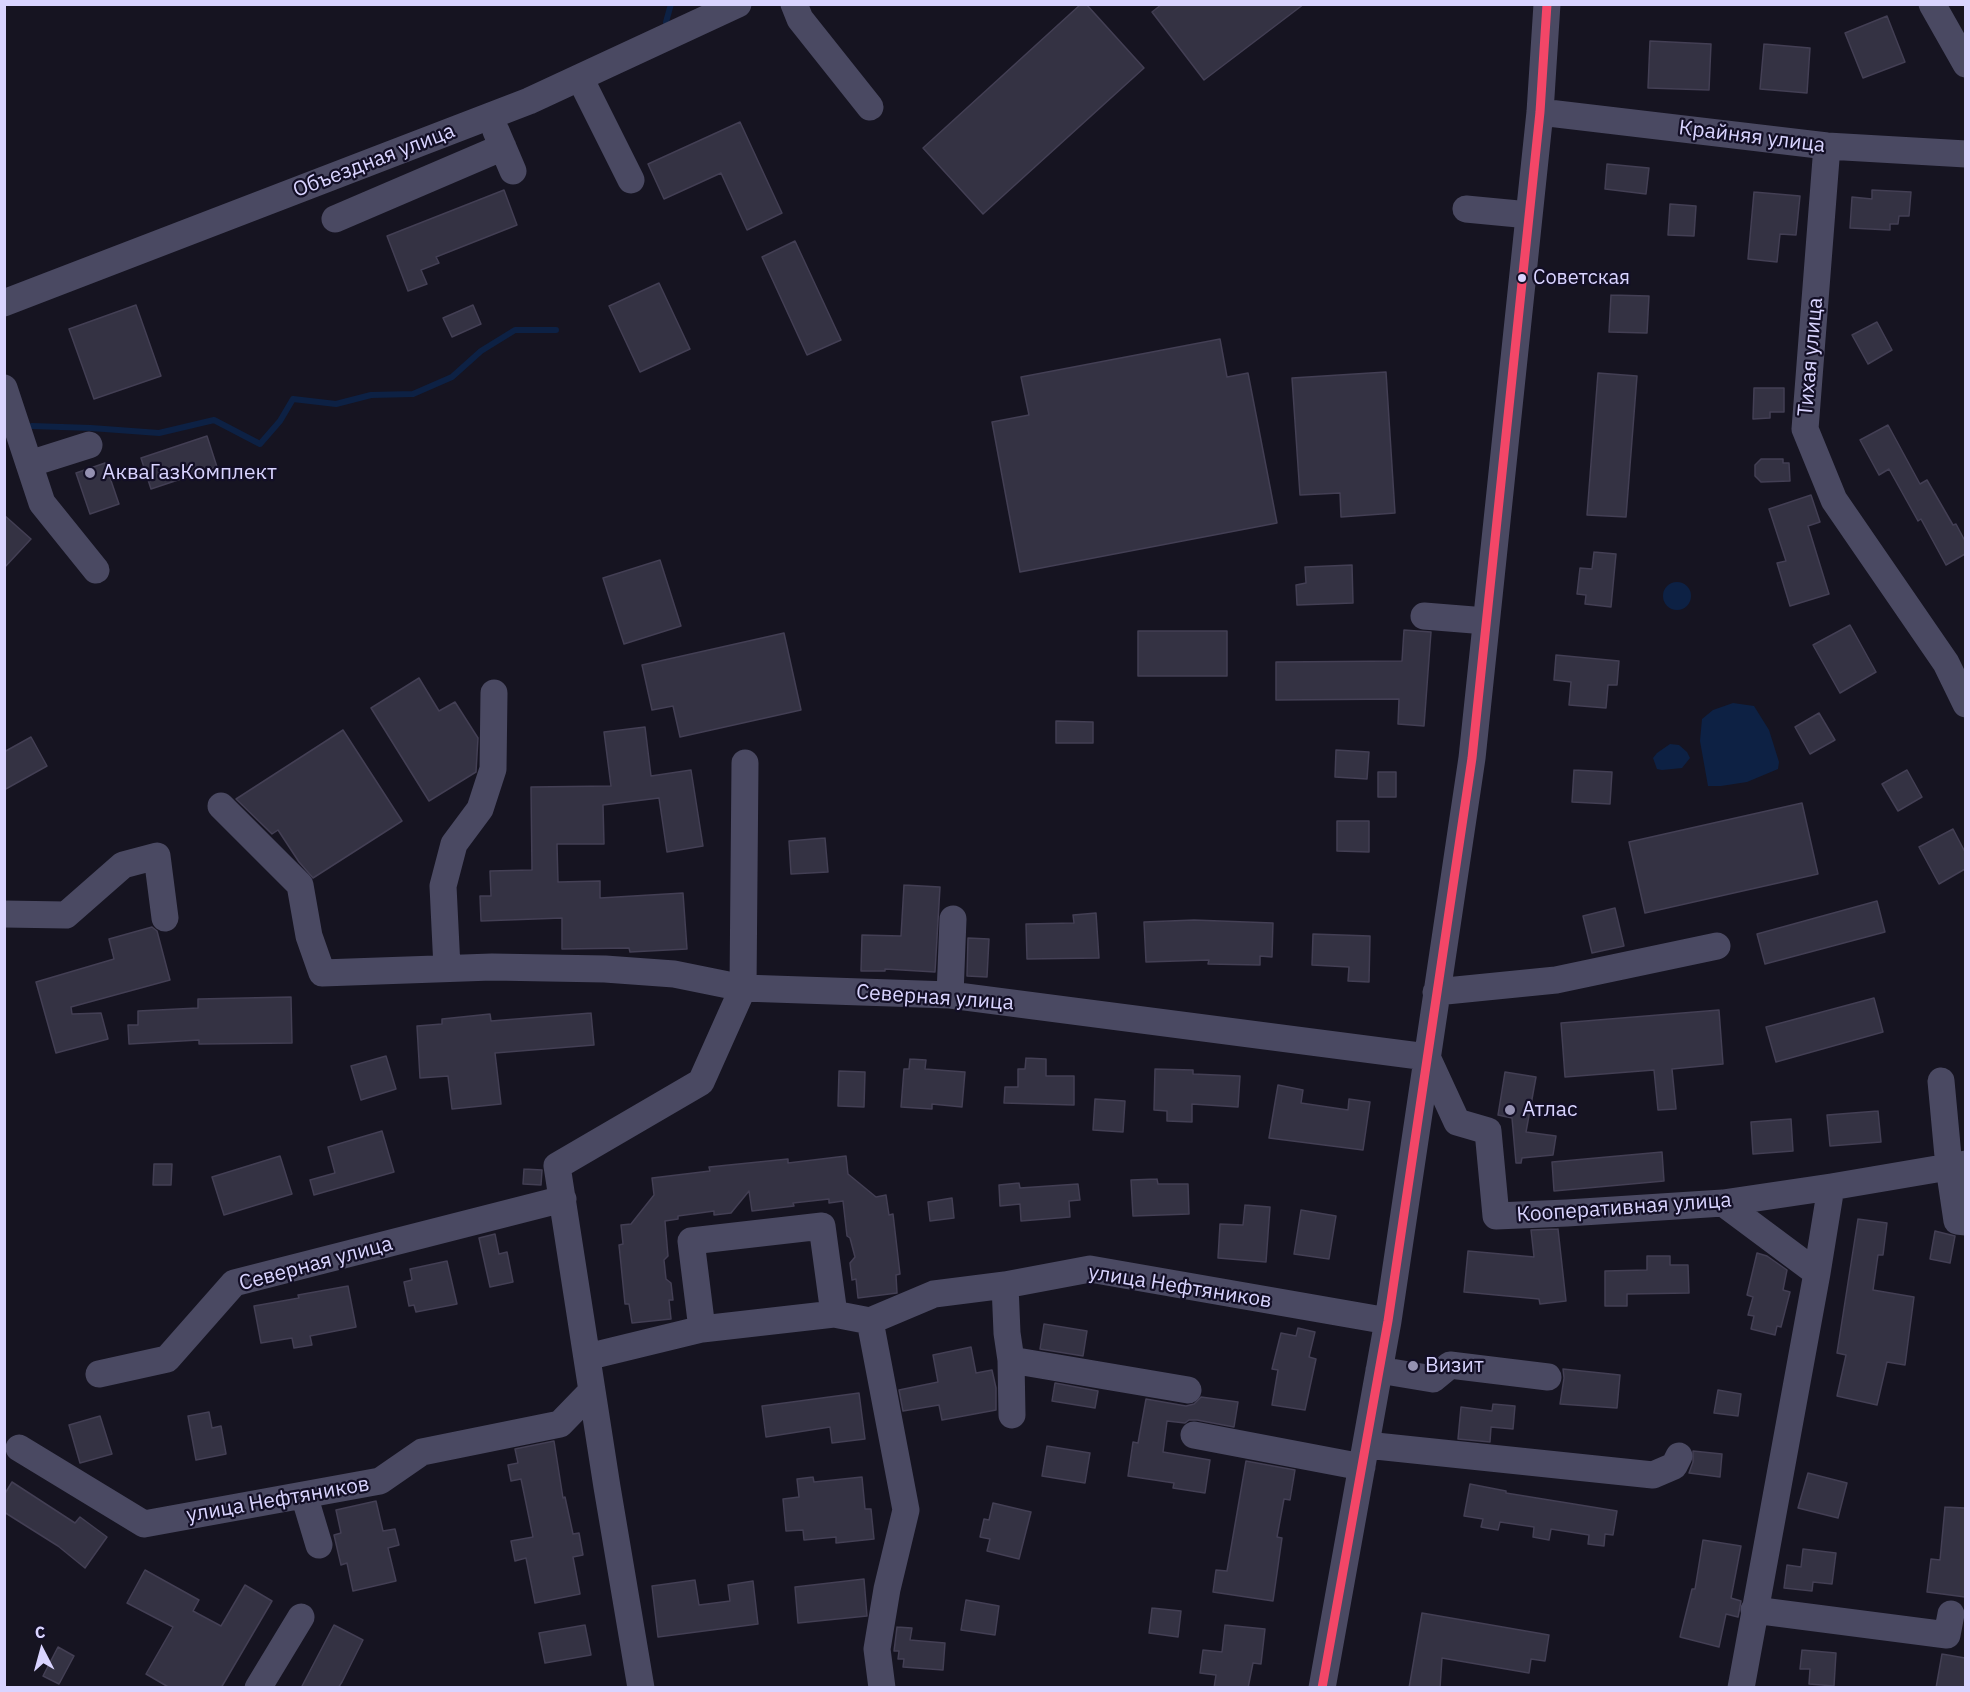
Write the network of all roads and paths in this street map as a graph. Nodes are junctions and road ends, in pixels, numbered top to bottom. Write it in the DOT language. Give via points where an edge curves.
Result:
graph roads {
  1 [pos="738,4"];
  2 [pos="794,4"];
  3 [pos="1547,4"];
  4 [pos="1932,4"];
  5 [pos="1965,64"];
  6 [pos="580,78"];
  7 [pos="870,107"];
  8 [pos="1540,112"];
  9 [pos="490,117"];
  10 [pos="1827,146"];
  11 [pos="1965,154"];
  12 [pos="631,180"];
  13 [pos="320,182"];
  14 [pos="1466,209"];
  15 [pos="1529,215"];
  16 [pos="4,303"];
  17 [pos="4,388"];
  18 [pos="89,445"];
  19 [pos="29,464"];
  20 [pos="96,570"];
  21 [pos="1424,616"];
  22 [pos="1486,621"];
  23 [pos="494,693"];
  24 [pos="1965,704"];
  25 [pos="746,763"];
  26 [pos="222,806"];
  27 [pos="4,914"];
  28 [pos="165,918"];
  29 [pos="953,919"];
  30 [pos="1717,946"];
  31 [pos="447,968"];
  32 [pos="743,988"];
  33 [pos="1436,992"];
  34 [pos="950,995"];
  35 [pos="1426,1057"];
  36 [pos="1941,1082"];
  37 [pos="1957,1166"];
  38 [pos="1831,1187"];
  39 [pos="563,1199"];
  40 [pos="1723,1203"];
  41 [pos="1965,1222"];
  42 [pos="1817,1273"];
  43 [pos="1005,1285"];
  44 [pos="834,1314"];
  45 [pos="870,1321"];
  46 [pos="1388,1321"];
  47 [pos="702,1329"];
  48 [pos="587,1357"];
  49 [pos="1011,1360"];
  50 [pos="1379,1370"];
  51 [pos="99,1374"];
  52 [pos="1548,1377"];
  53 [pos="1188,1390"];
  54 [pos="592,1391"];
  55 [pos="1012,1415"];
  56 [pos="1194,1435"];
  57 [pos="20,1448"];
  58 [pos="1364,1456"];
  59 [pos="1679,1456"];
  60 [pos="304,1495"];
  61 [pos="319,1545"];
  62 [pos="1754,1610"];
  63 [pos="1951,1614"];
  64 [pos="301,1617"];
  65 [pos="258,1688"];
  66 [pos="641,1688"];
  67 [pos="882,1688"];
  68 [pos="1322,1688"];
  69 [pos="1741,1688"];
  1 -- 6 [label="street, Объездная улица"];
  2 -- 7 [label="street" via="800,19"];
  3 -- 8 [label="street"];
  4 -- 5 [label="street"];
  6 -- 9 [label="street, Объездная улица"];
  6 -- 12 [label="street"];
  8 -- 10 [label="street, Крайняя улица"];
  8 -- 15 [label="street"];
  9 -- 13 [label="street, Объездная улица"];
  9 -- 13 [label="street" via="508,159 339,229"];
  10 -- 11 [label="street, Крайняя улица"];
  10 -- 24 [label="street, Тихая улица" via="1805,429 1834,500 1946,663"];
  13 -- 16 [label="street, Объездная улица"];
  14 -- 15 [label="street"];
  15 -- 22 [label="street"];
  17 -- 19 [label="street"];
  18 -- 19 [label="street"];
  19 -- 20 [label="street" via="42,503"];
  21 -- 22 [label="street"];
  22 -- 33 [label="street" via="1472,758"];
  23 -- 31 [label="street" via="493,769 480,809 454,844 443,886"];
  25 -- 32 [label="street"];
  26 -- 31 [label="street, Северная улица" via="300,885 309,936 322,973"];
  27 -- 28 [label="street" via="66,915 123,865 157,856"];
  29 -- 34 [label="street"];
  30 -- 33 [label="street" via="1556,980"];
  31 -- 32 [label="street, Северная улица" via="604,969 674,974"];
  32 -- 34 [label="street, Северная улица"];
  32 -- 39 [label="street" via="701,1082 557,1166"];
  33 -- 35 [label="street"];
  34 -- 35 [label="street, Северная улица"];
  35 -- 40 [label="street, Кооперативная улица" via="1457,1122 1488,1131 1496,1216"];
  35 -- 46 [label="street"];
  36 -- 37 [label="street"];
  37 -- 38 [label="street, Кооперативная улица"];
  37 -- 41 [label="street" via="1957,1221"];
  38 -- 40 [label="street, Кооперативная улица"];
  38 -- 42 [label="street"];
  39 -- 48 [label="street"];
  39 -- 51 [label="street, Северная улица" via="234,1283 167,1359"];
  40 -- 42 [label="street"];
  42 -- 62 [label="street"];
  43 -- 45 [label="street, улица Нефтяников" via="934,1294"];
  43 -- 46 [label="street, улица Нефтяников" via="1090,1269"];
  43 -- 49 [label="street"];
  44 -- 45 [label="street"];
  44 -- 47 [label="street"];
  44 -- 47 [label="street" via="822,1226 691,1241"];
  45 -- 67 [label="street" via="906,1510 877,1649"];
  46 -- 50 [label="street"];
  47 -- 48 [label="street"];
  48 -- 54 [label="street"];
  49 -- 53 [label="street"];
  49 -- 55 [label="street"];
  50 -- 52 [label="street" via="1433,1379 1450,1365"];
  50 -- 58 [label="street"];
  54 -- 60 [label="street, улица Нефтяников" via="560,1424 422,1452 380,1481"];
  54 -- 66 [label="street"];
  56 -- 58 [label="street"];
  57 -- 60 [label="street, улица Нефтяников" via="144,1524"];
  58 -- 59 [label="street" via="1653,1475 1674,1466"];
  58 -- 68 [label="street"];
  60 -- 61 [label="street"];
  62 -- 63 [label="street" via="1947,1635"];
  62 -- 69 [label="street"];
  64 -- 65 [label="street"];
}
